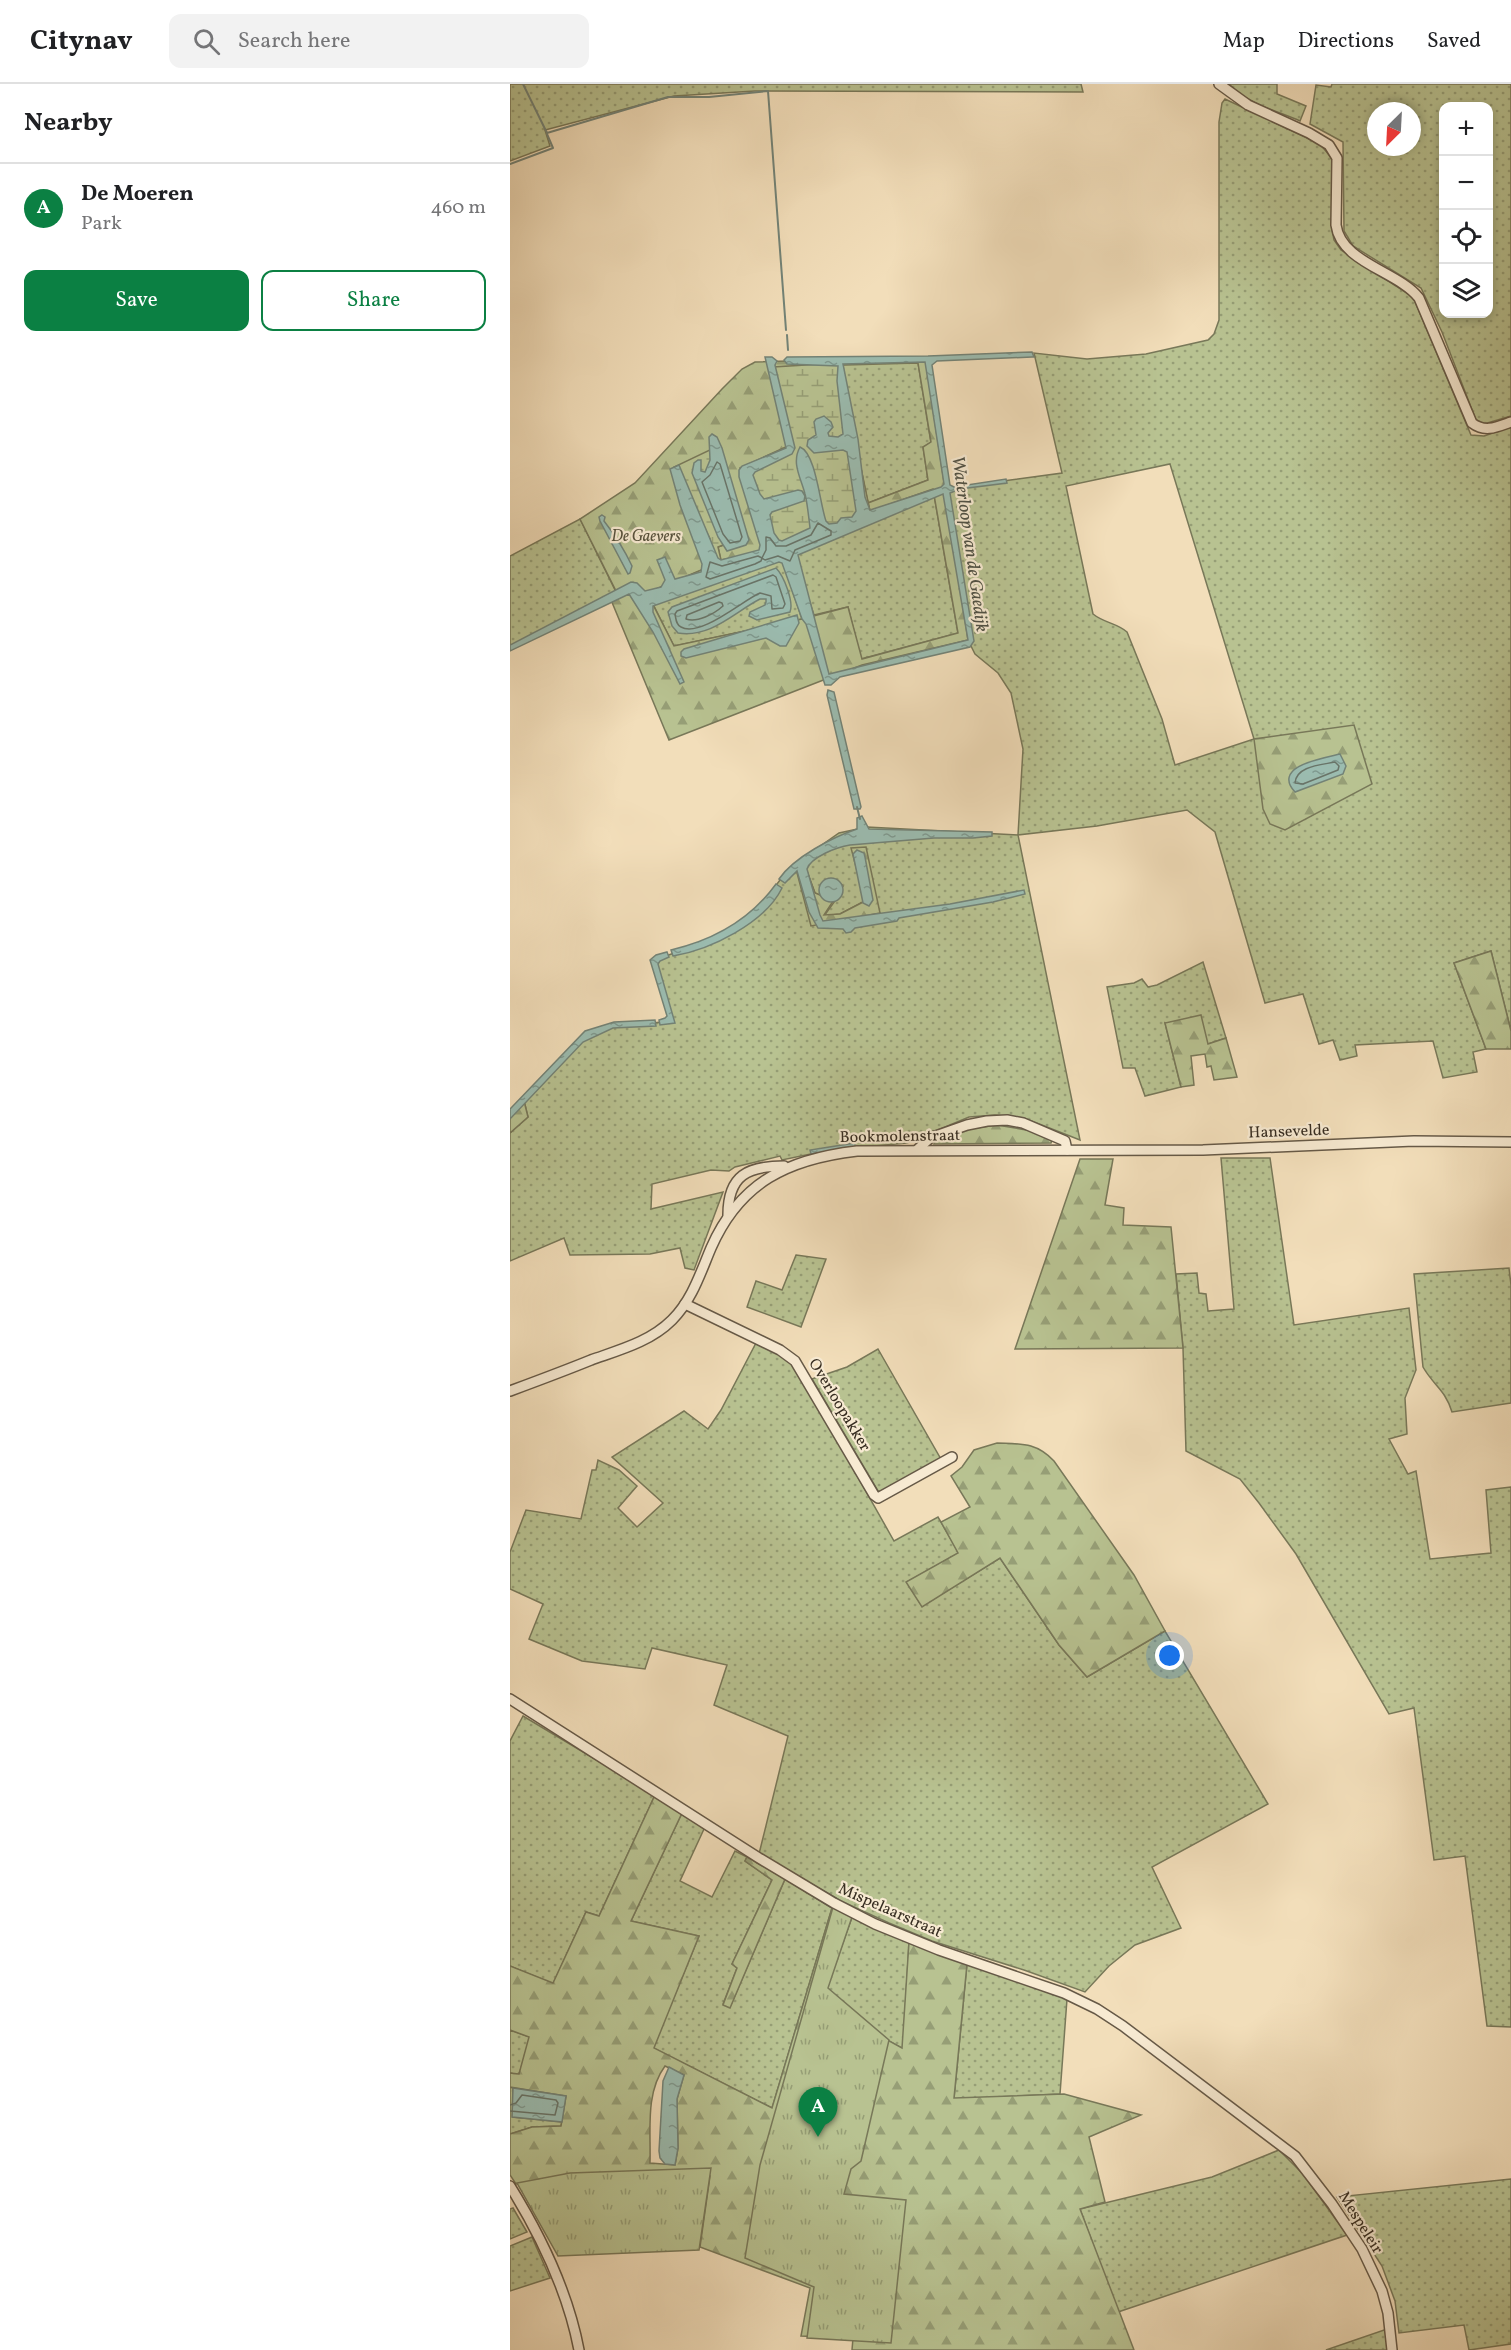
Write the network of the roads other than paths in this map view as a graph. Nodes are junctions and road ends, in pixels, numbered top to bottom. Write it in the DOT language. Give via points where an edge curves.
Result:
graph roads {
  1 [pos="1220,85"];
  2 [pos="1511,422"];
  3 [pos="1511,1142"];
  4 [pos="917,1150"];
  5 [pos="1067,1150"];
  6 [pos="790,1166"];
  7 [pos="728,1215"];
  8 [pos="685,1304"];
  9 [pos="510,1391"];
  10 [pos="952,1457"];
  11 [pos="510,1699"];
  12 [pos="1265,2133"];
  13 [pos="510,2187"];
  14 [pos="579,2350"];
  15 [pos="1392,2350"];
  1 -- 2 [label="street" via="1248,105 1329,145 1337,158 1336,225 1342,242 1356,256 1407,285 1419,298 1472,423 1486,429"];
  3 -- 5 [label="street, Hansevelde"];
  4 -- 5 [label="street, Bookmolenstraat"];
  4 -- 5 [label="street" via="930,1138 967,1125 1007,1120 1054,1135 1065,1141"];
  4 -- 6 [label="street, Bookmolenstraat" via="830,1154"];
  6 -- 7 [label="street, Bookmolenstraat" via="748,1193"];
  6 -- 7 [label="street" via="769,1166 744,1173 733,1186"];
  7 -- 8 [label="street, Bookmolenstraat"];
  8 -- 9 [label="street, Bookmolenstraat" via="673,1319 645,1339"];
  8 -- 10 [label="street, Overloopakker" via="795,1361 878,1498"];
  11 -- 12 [label="street, Mispelaarstraat" via="834,1904 939,1950 1065,1993 1097,2009"];
  12 -- 15 [label="street, Mespeleir" via="1295,2156 1362,2249 1382,2291"];
  13 -- 14 [label="street" via="550,2258"];
}
